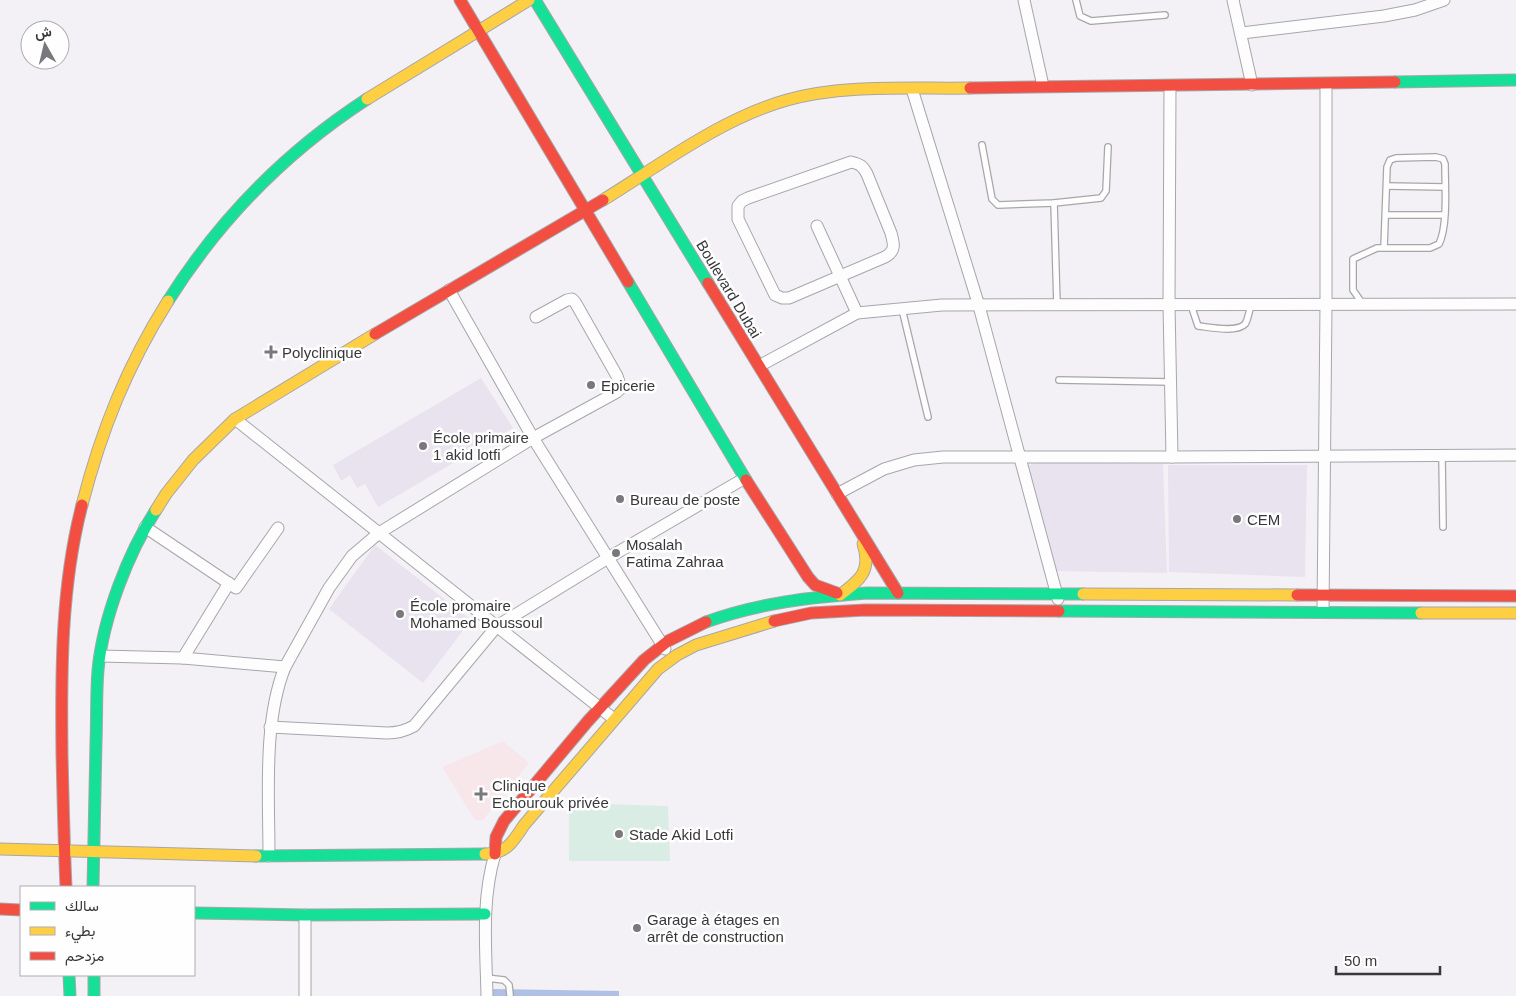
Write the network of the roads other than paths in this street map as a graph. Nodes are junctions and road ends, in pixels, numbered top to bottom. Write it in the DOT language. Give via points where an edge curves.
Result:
graph roads {
  1 [pos="460,0"];
  2 [pos="529,0"];
  3 [pos="535,0"];
  4 [pos="1024,0"];
  5 [pos="1076,0"];
  6 [pos="1233,0"];
  7 [pos="1444,0"];
  8 [pos="1165,15"];
  9 [pos="478,31"];
  10 [pos="1242,33"];
  11 [pos="1516,80"];
  12 [pos="1252,84"];
  13 [pos="1326,84"];
  14 [pos="1043,86"];
  15 [pos="1170,86"];
  16 [pos="912,89"];
  17 [pos="982,145"];
  18 [pos="1108,147"];
  19 [pos="642,175"];
  20 [pos="1386,186"];
  21 [pos="1445,187"];
  22 [pos="1054,203"];
  23 [pos="586,211"];
  24 [pos="1386,215"];
  25 [pos="1444,215"];
  26 [pos="817,226"];
  27 [pos="1384,248"];
  28 [pos="839,276"];
  29 [pos="450,290"];
  30 [pos="1516,304"];
  31 [pos="1057,305"];
  32 [pos="1191,305"];
  33 [pos="1251,305"];
  34 [pos="1326,305"];
  35 [pos="1364,305"];
  36 [pos="979,306"];
  37 [pos="1169,306"];
  38 [pos="902,309"];
  39 [pos="858,313"];
  40 [pos="536,317"];
  41 [pos="759,366"];
  42 [pos="1059,380"];
  43 [pos="1170,382"];
  44 [pos="928,418"];
  45 [pos="234,419"];
  46 [pos="533,438"];
  47 [pos="1324,455"];
  48 [pos="1442,455"];
  49 [pos="1516,455"];
  50 [pos="1172,457"];
  51 [pos="1019,458"];
  52 [pos="745,478"];
  53 [pos="837,494"];
  54 [pos="850,516"];
  55 [pos="146,527"];
  56 [pos="1443,527"];
  57 [pos="278,528"];
  58 [pos="379,533"];
  59 [pos="608,558"];
  60 [pos="808,577"];
  61 [pos="229,583"];
  62 [pos="898,593"];
  63 [pos="1056,594"];
  64 [pos="840,595"];
  65 [pos="1322,595"];
  66 [pos="1516,596"];
  67 [pos="812,597"];
  68 [pos="865,610"];
  69 [pos="1062,610"];
  70 [pos="1323,612"];
  71 [pos="811,613"];
  72 [pos="1516,613"];
  73 [pos="497,626"];
  74 [pos="662,645"];
  75 [pos="100,656"];
  76 [pos="183,658"];
  77 [pos="671,660"];
  78 [pos="285,667"];
  79 [pos="599,708"];
  80 [pos="614,719"];
  81 [pos="270,727"];
  82 [pos="0,849"];
  83 [pos="64,850"];
  84 [pos="94,851"];
  85 [pos="495,854"];
  86 [pos="269,856"];
  87 [pos="66,886"];
  88 [pos="93,886"];
  89 [pos="0,909"];
  90 [pos="20,910"];
  91 [pos="195,913"];
  92 [pos="485,914"];
  93 [pos="305,915"];
  94 [pos="69,976"];
  95 [pos="94,976"];
  96 [pos="486,978"];
  97 [pos="510,995"];
  98 [pos="70,996"];
  99 [pos="94,996"];
  100 [pos="305,996"];
  101 [pos="486,996"];
  1 -- 9 [label="street"];
  2 -- 9 [label="street"];
  3 -- 19 [label="street, Boulevard Dubai"];
  4 -- 14 [label="street"];
  5 -- 8 [label="lane" via="1080,16 1091,21"];
  6 -- 10 [label="street"];
  7 -- 10 [label="street" via="1384,16"];
  9 -- 23 [label="street"];
  9 -- 83 [label="street" via="379,91 330,125 283,164 197,256 164,304 132,362 108,417 87,480 66,592 61,655"];
  10 -- 12 [label="street"];
  11 -- 13 [label="street"];
  12 -- 13 [label="street"];
  12 -- 15 [label="street"];
  13 -- 34 [label="street"];
  14 -- 15 [label="street"];
  14 -- 16 [label="street"];
  15 -- 37 [label="street"];
  16 -- 19 [label="street" via="852,90 787,100 718,129"];
  16 -- 36 [label="street"];
  17 -- 22 [label="lane" via="992,199 998,205"];
  18 -- 22 [label="lane" via="1106,191 1101,198"];
  19 -- 23 [label="street"];
  19 -- 41 [label="street, Boulevard Dubai"];
  20 -- 21 [label="lane"];
  20 -- 21 [label="lane" via="1386,167 1390,160 1436,157 1443,159 1445,164"];
  20 -- 24 [label="lane"];
  21 -- 25 [label="lane"];
  22 -- 31 [label="lane"];
  23 -- 29 [label="street"];
  23 -- 52 [label="street"];
  24 -- 25 [label="lane"];
  24 -- 27 [label="lane"];
  25 -- 27 [label="lane" via="1439,244 1430,248"];
  26 -- 28 [label="street"];
  27 -- 35 [label="lane" via="1377,248 1353,260 1354,290"];
  28 -- 28 [label="street" via="890,254 894,249 871,182 858,163 842,164 748,198 738,206 738,219 775,295 789,298"];
  28 -- 39 [label="street"];
  29 -- 45 [label="street"];
  29 -- 46 [label="street"];
  30 -- 35 [label="street"];
  31 -- 36 [label="street"];
  31 -- 37 [label="street"];
  32 -- 33 [label="street"];
  32 -- 33 [label="lane" via="1198,326 1230,329 1240,328 1246,323"];
  32 -- 37 [label="street"];
  33 -- 34 [label="street"];
  34 -- 35 [label="street"];
  34 -- 47 [label="street"];
  36 -- 38 [label="street"];
  36 -- 51 [label="street"];
  37 -- 43 [label="street"];
  38 -- 39 [label="street"];
  38 -- 44 [label="lane"];
  39 -- 41 [label="street"];
  40 -- 46 [label="street" via="567,300 576,302 617,376 620,388"];
  41 -- 53 [label="street, Boulevard Dubai"];
  42 -- 43 [label="lane"];
  43 -- 50 [label="street"];
  45 -- 55 [label="street" via="193,460 166,494"];
  45 -- 58 [label="street"];
  46 -- 58 [label="street"];
  46 -- 59 [label="street"];
  47 -- 48 [label="street"];
  47 -- 50 [label="street"];
  47 -- 65 [label="street"];
  48 -- 49 [label="street"];
  48 -- 56 [label="lane"];
  50 -- 51 [label="street"];
  51 -- 53 [label="street" via="914,460 884,469"];
  51 -- 63 [label="street"];
  52 -- 59 [label="street"];
  52 -- 60 [label="street"];
  53 -- 54 [label="street, Boulevard Dubai"];
  54 -- 62 [label="street, Boulevard Dubai"];
  54 -- 64 [label="street" via="867,562 864,574"];
  55 -- 61 [label="street"];
  55 -- 75 [label="street" via="115,598"];
  57 -- 61 [label="street" via="236,588"];
  58 -- 73 [label="street"];
  58 -- 78 [label="street" via="352,556 329,588"];
  59 -- 73 [label="street"];
  59 -- 74 [label="street"];
  60 -- 64 [label="street" via="815,585"];
  60 -- 67 [label="street"];
  61 -- 76 [label="street"];
  62 -- 63 [label="street"];
  62 -- 64 [label="street"];
  63 -- 65 [label="street"];
  63 -- 69 [label="street"];
  64 -- 67 [label="street"];
  64 -- 68 [label="street"];
  64 -- 71 [label="street"];
  65 -- 66 [label="street"];
  65 -- 70 [label="street"];
  67 -- 74 [label="street" via="718,617"];
  68 -- 69 [label="street"];
  68 -- 71 [label="street"];
  69 -- 70 [label="street"];
  70 -- 72 [label="street"];
  71 -- 77 [label="street" via="724,635 696,645"];
  73 -- 79 [label="street"];
  73 -- 81 [label="street" via="414,726 407,730 388,733"];
  74 -- 77 [label="street"];
  74 -- 79 [label="street"];
  75 -- 76 [label="street"];
  75 -- 84 [label="street"];
  76 -- 78 [label="street"];
  77 -- 80 [label="street" via="658,669"];
  78 -- 81 [label="street"];
  79 -- 80 [label="street"];
  79 -- 85 [label="street" via="499,829"];
  80 -- 85 [label="street" via="510,845"];
  81 -- 86 [label="street"];
  82 -- 83 [label="street"];
  83 -- 84 [label="street"];
  83 -- 87 [label="street"];
  84 -- 86 [label="street"];
  84 -- 88 [label="street"];
  85 -- 86 [label="street"];
  85 -- 92 [label="street" via="487,884"];
  89 -- 90 [label="street"];
  91 -- 93 [label="street"];
  92 -- 93 [label="street"];
  92 -- 96 [label="street"];
  93 -- 100 [label="street"];
  94 -- 98 [label="street"];
  95 -- 99 [label="street"];
  96 -- 97 [label="lane" via="504,980 509,985"];
  96 -- 101 [label="street"];
}
